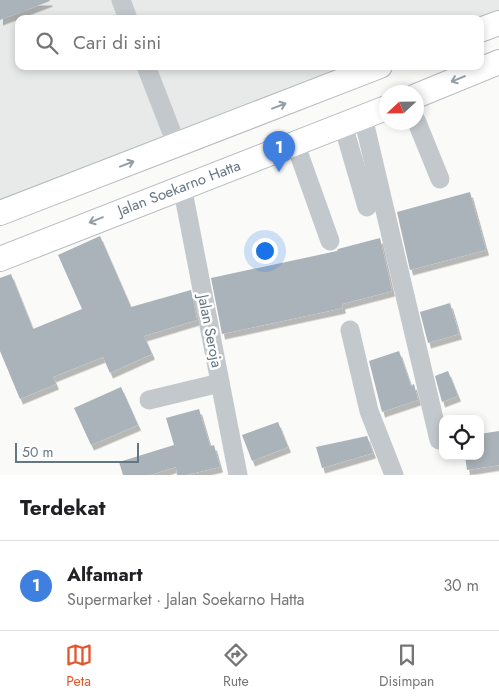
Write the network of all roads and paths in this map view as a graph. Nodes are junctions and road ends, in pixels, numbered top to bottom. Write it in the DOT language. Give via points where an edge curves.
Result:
graph roads {
  1 [pos="120,0"];
  2 [pos="126,15"];
  3 [pos="499,23"];
  4 [pos="484,29"];
  5 [pos="499,62"];
  6 [pos="484,68"];
  7 [pos="148,70"];
  8 [pos="370,70"];
  9 [pos="479,70"];
  10 [pos="424,93"];
  11 [pos="379,111"];
  12 [pos="353,121"];
  13 [pos="420,130"];
  14 [pos="296,143"];
  15 [pos="177,146"];
  16 [pos="440,179"];
  17 [pos="182,186"];
  18 [pos="367,207"];
  19 [pos="0,213"];
  20 [pos="330,241"];
  21 [pos="0,259"];
  22 [pos="350,330"];
  23 [pos="220,383"];
  24 [pos="149,400"];
  25 [pos="439,440"];
  26 [pos="238,475"];
  27 [pos="394,475"];
  1 -- 2 [label="street"];
  3 -- 4 [label="main road"];
  5 -- 6 [label="main road, one-way"];
  7 -- 15 [label="street"];
  15 -- 8 [label="main road, one-way"];
  9 -- 10 [label="main road, one-way"];
  11 -- 12 [label="main road, Jalan Soekarno Hatta"];
  12 -- 14 [label="main road, Jalan Soekarno Hatta"];
  12 -- 18 [label="street"];
  12 -- 25 [label="street"];
  13 -- 16 [label="street"];
  14 -- 17 [label="main road, Jalan Soekarno Hatta"];
  14 -- 20 [label="street"];
  19 -- 15 [label="main road, one-way"];
  17 -- 21 [label="main road, Jalan Soekarno Hatta, one-way"];
  17 -- 23 [label="street, Jalan Seroja"];
  22 -- 27 [label="street" via="369,411"];
  23 -- 24 [label="street"];
  23 -- 26 [label="street, Jalan Seroja"];
}
